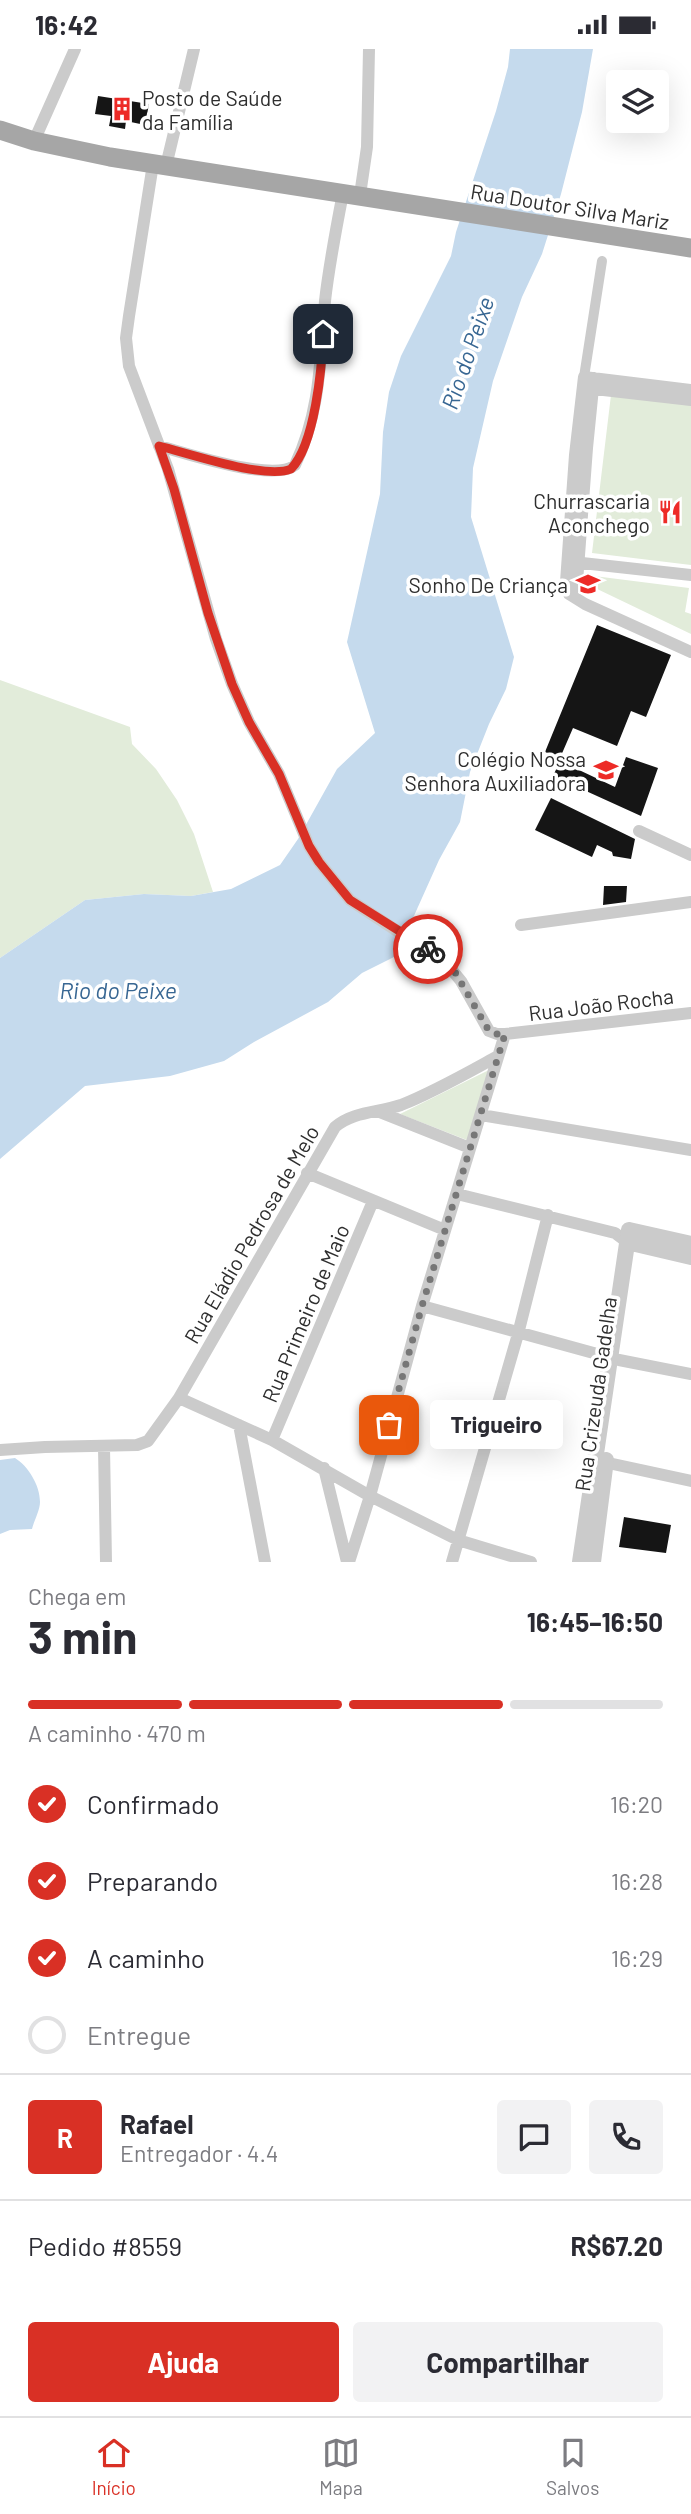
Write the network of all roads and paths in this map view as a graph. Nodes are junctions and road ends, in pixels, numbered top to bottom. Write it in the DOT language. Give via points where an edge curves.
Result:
graph roads {
  1 [pos="75,49"];
  2 [pos="194,49"];
  3 [pos="369,49"];
  4 [pos="0,130"];
  5 [pos="34,141"];
  6 [pos="160,165"];
  7 [pos="351,194"];
  8 [pos="691,248"];
  9 [pos="602,261"];
  10 [pos="588,383"];
  11 [pos="691,390"];
  12 [pos="691,400"];
  13 [pos="159,446"];
  14 [pos="573,562"];
  15 [pos="691,575"];
  16 [pos="691,652"];
  17 [pos="639,831"];
  18 [pos="691,855"];
  19 [pos="691,902"];
  20 [pos="521,925"];
  21 [pos="691,1013"];
  22 [pos="505,1034"];
  23 [pos="498,1056"];
  24 [pos="376,1111"];
  25 [pos="481,1115"];
  26 [pos="470,1148"];
  27 [pos="691,1150"];
  28 [pos="307,1173"];
  29 [pos="457,1194"];
  30 [pos="373,1201"];
  31 [pos="548,1216"];
  32 [pos="445,1230"];
  33 [pos="630,1237"];
  34 [pos="691,1244"];
  35 [pos="691,1257"];
  36 [pos="422,1306"];
  37 [pos="518,1333"];
  38 [pos="614,1359"];
  39 [pos="691,1374"];
  40 [pos="178,1398"];
  41 [pos="239,1425"];
  42 [pos="272,1440"];
  43 [pos="104,1447"];
  44 [pos="0,1450"];
  45 [pos="601,1462"];
  46 [pos="324,1468"];
  47 [pos="691,1481"];
  48 [pos="370,1496"];
  49 [pos="458,1540"];
  50 [pos="106,1562"];
  51 [pos="265,1562"];
  52 [pos="348,1562"];
  53 [pos="452,1562"];
  54 [pos="531,1562"];
  55 [pos="580,1562"];
  56 [pos="593,1562"];
  1 -- 5 [label="street"];
  2 -- 6 [label="street"];
  3 -- 7 [label="street" via="367,147"];
  4 -- 5 [label="main road, Rua Doutor Silva Mariz"];
  5 -- 6 [label="main road, Rua Doutor Silva Mariz"];
  6 -- 7 [label="main road, Rua Doutor Silva Mariz"];
  6 -- 13 [label="street" via="126,338 132,376"];
  7 -- 8 [label="main road, Rua Doutor Silva Mariz"];
  7 -- 13 [label="street" via="326,298 317,402 295,465 287,471 253,470"];
  9 -- 10 [label="street"];
  10 -- 11 [label="street"];
  10 -- 12 [label="street"];
  10 -- 14 [label="street"];
  13 -- 22 [label="street, Rua João Rocha" via="232,684 319,862 350,900 446,963 489,1031"];
  14 -- 15 [label="street"];
  14 -- 16 [label="street" via="571,589 601,613"];
  17 -- 18 [label="street"];
  19 -- 20 [label="street"];
  21 -- 22 [label="street, Rua João Rocha"];
  22 -- 23 [label="street"];
  23 -- 24 [label="street, Rua Eládio Pedrosa de Melo" via="413,1100"];
  23 -- 25 [label="street"];
  24 -- 26 [label="street"];
  24 -- 28 [label="street, Rua Eládio Pedrosa de Melo" via="350,1116 335,1127"];
  25 -- 26 [label="street"];
  25 -- 27 [label="street"];
  26 -- 29 [label="street"];
  28 -- 30 [label="street"];
  28 -- 40 [label="street, Rua Eládio Pedrosa de Melo"];
  29 -- 31 [label="street"];
  29 -- 32 [label="street"];
  30 -- 32 [label="street"];
  30 -- 42 [label="street, Rua Primeiro de Maio"];
  31 -- 33 [label="street"];
  31 -- 37 [label="street"];
  32 -- 36 [label="street"];
  33 -- 34 [label="street"];
  33 -- 35 [label="street"];
  33 -- 38 [label="street, Rua Crizeuda Gadelha"];
  36 -- 37 [label="street"];
  36 -- 48 [label="street"];
  37 -- 38 [label="street"];
  37 -- 49 [label="street"];
  38 -- 39 [label="street"];
  38 -- 45 [label="street, Rua Crizeuda Gadelha"];
  40 -- 41 [label="street"];
  40 -- 43 [label="street, Rua Eládio Pedrosa de Melo" via="148,1441"];
  41 -- 42 [label="street"];
  41 -- 51 [label="street"];
  42 -- 46 [label="street"];
  43 -- 44 [label="street"];
  43 -- 50 [label="street"];
  45 -- 47 [label="street"];
  45 -- 55 [label="street, Rua Crizeuda Gadelha"];
  45 -- 56 [label="street, Rua Crizeuda Gadelha"];
  46 -- 48 [label="street"];
  46 -- 52 [label="street"];
  48 -- 49 [label="street"];
  48 -- 52 [label="street"];
  49 -- 53 [label="street"];
  49 -- 54 [label="street"];
}
